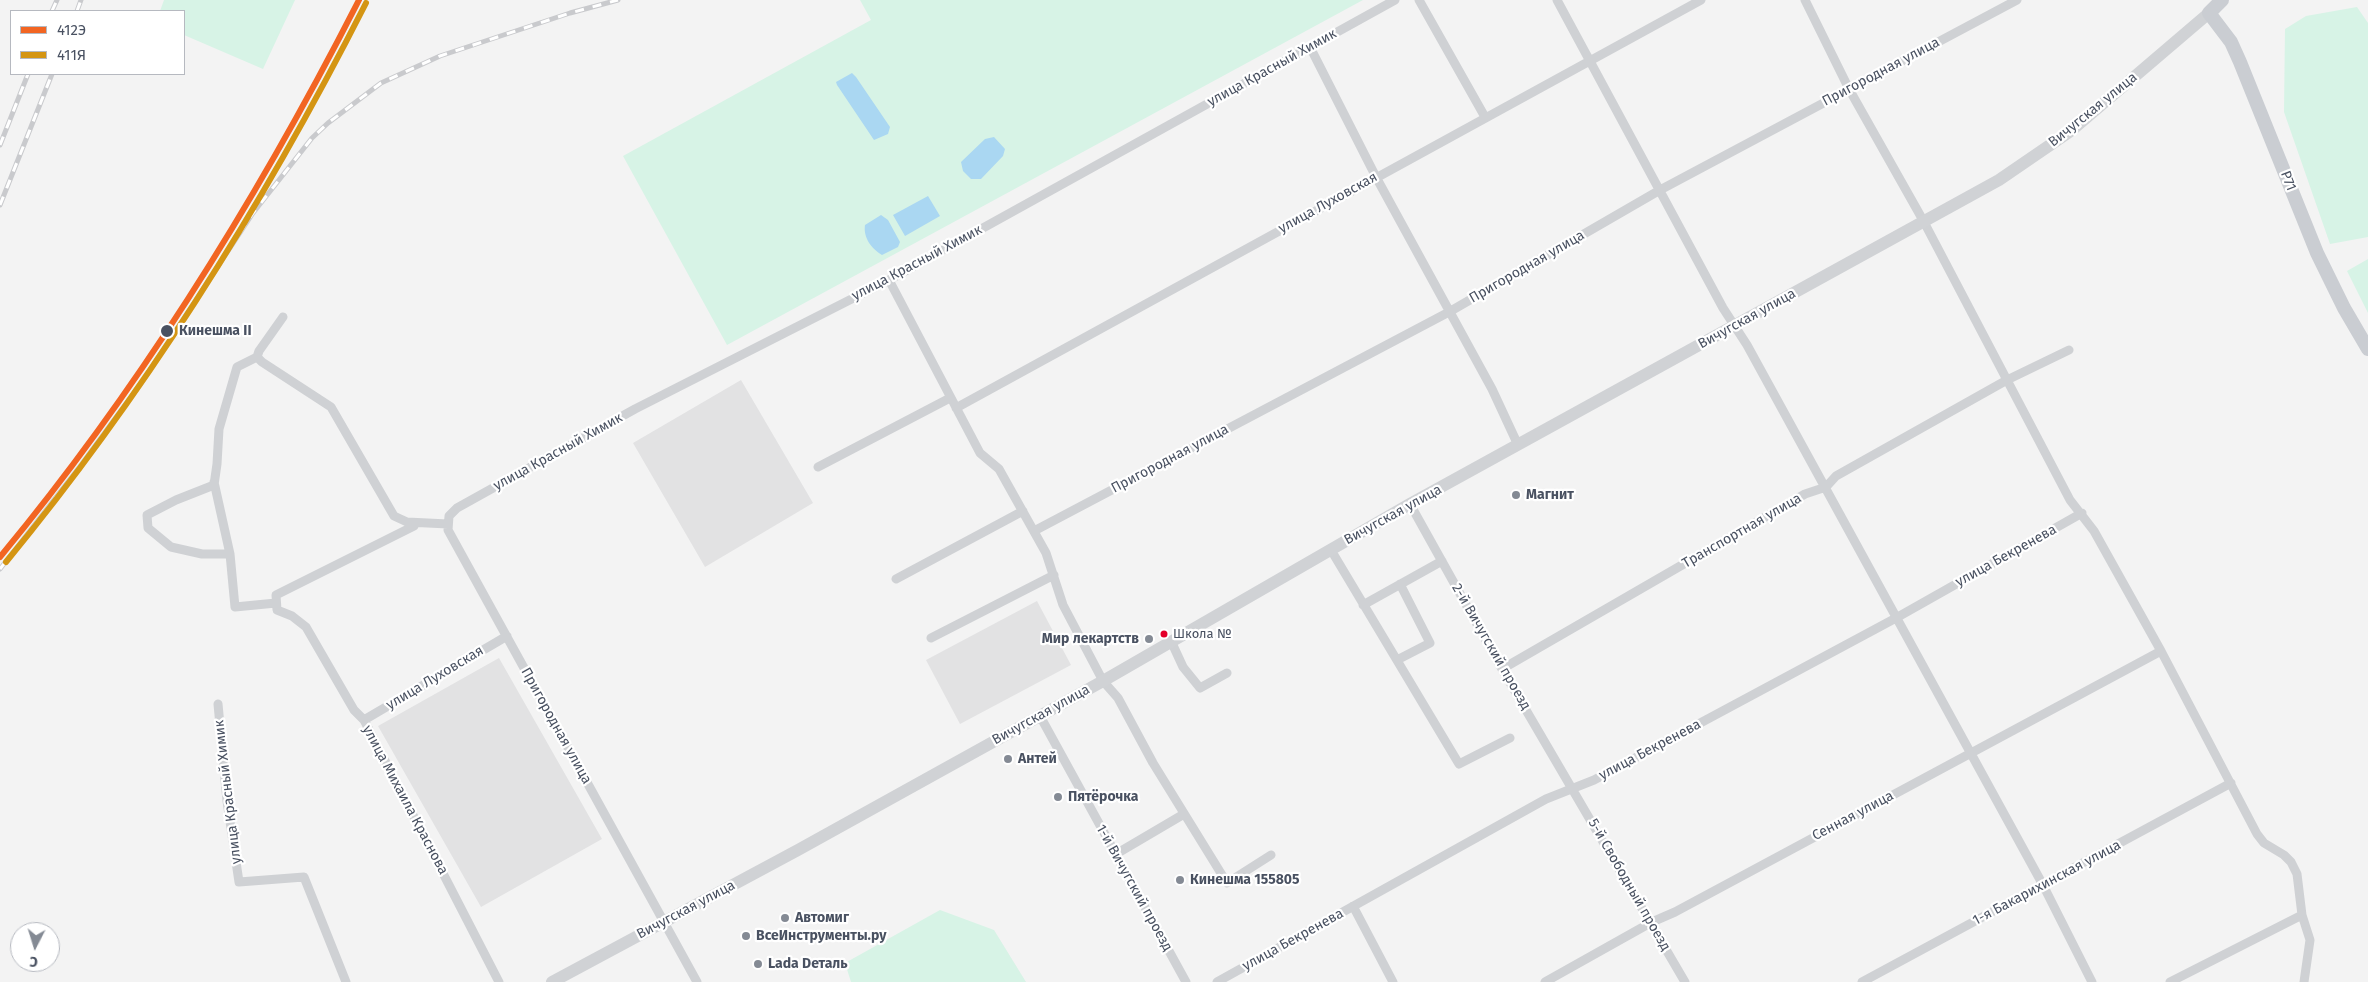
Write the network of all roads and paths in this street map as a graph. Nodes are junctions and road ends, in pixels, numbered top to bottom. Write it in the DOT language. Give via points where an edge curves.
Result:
graph roads {
  1 [pos="1395,0"];
  2 [pos="1419,0"];
  3 [pos="1557,0"];
  4 [pos="1701,0"];
  5 [pos="1805,0"];
  6 [pos="2017,0"];
  7 [pos="2222,0"];
  8 [pos="1684,4"];
  9 [pos="2209,13"];
  10 [pos="1310,47"];
  11 [pos="1588,60"];
  12 [pos="1849,89"];
  13 [pos="1485,117"];
  14 [pos="1376,177"];
  15 [pos="1660,190"];
  16 [pos="1924,222"];
  17 [pos="888,280"];
  18 [pos="1449,312"];
  19 [pos="283,317"];
  20 [pos="1734,327"];
  21 [pos="2368,349"];
  22 [pos="2069,350"];
  23 [pos="257,357"];
  24 [pos="2007,380"];
  25 [pos="950,398"];
  26 [pos="956,408"];
  27 [pos="1518,445"];
  28 [pos="818,467"];
  29 [pos="214,482"];
  30 [pos="1826,487"];
  31 [pos="1410,504"];
  32 [pos="1023,511"];
  33 [pos="2082,513"];
  34 [pos="414,526"];
  35 [pos="448,527"];
  36 [pos="1034,531"];
  37 [pos="1331,550"];
  38 [pos="230,554"];
  39 [pos="1442,561"];
  40 [pos="1054,575"];
  41 [pos="896,579"];
  42 [pos="1400,584"];
  43 [pos="1363,605"];
  44 [pos="277,606"];
  45 [pos="1896,618"];
  46 [pos="507,636"];
  47 [pos="932,638"];
  48 [pos="1171,642"];
  49 [pos="2161,651"];
  50 [pos="1397,660"];
  51 [pos="1502,669"];
  52 [pos="1227,673"];
  53 [pos="1103,681"];
  54 [pos="218,704"];
  55 [pos="1040,716"];
  56 [pos="364,720"];
  57 [pos="1510,738"];
  58 [pos="1971,752"];
  59 [pos="2231,783"];
  60 [pos="1573,788"];
  61 [pos="1184,814"];
  62 [pos="1116,854"];
  63 [pos="1271,855"];
  64 [pos="2043,885"];
  65 [pos="1353,906"];
  66 [pos="2302,915"];
  67 [pos="664,922"];
  68 [pos="1652,922"];
  69 [pos="346,982"];
  70 [pos="499,982"];
  71 [pos="552,982"];
  72 [pos="697,982"];
  73 [pos="1186,982"];
  74 [pos="1217,982"];
  75 [pos="1393,982"];
  76 [pos="1545,982"];
  77 [pos="1685,982"];
  78 [pos="1862,982"];
  79 [pos="2092,982"];
  80 [pos="2170,982"];
  81 [pos="2304,982"];
  1 -- 10 [label="street, улица Красный Химик"];
  2 -- 13 [label="street"];
  3 -- 11 [label="street"];
  4 -- 8 [label="street, улица Луховская"];
  5 -- 12 [label="street"];
  6 -- 12 [label="street, Пригородная улица"];
  7 -- 9 [label="main road"];
  8 -- 11 [label="street, улица Луховская"];
  9 -- 16 [label="main road, Вичугская улица" via="2072,130 1999,180"];
  9 -- 21 [label="main road, Р71" via="2231,42 2317,253"];
  10 -- 14 [label="street"];
  10 -- 17 [label="street, улица Красный Химик"];
  11 -- 13 [label="street, улица Луховская"];
  11 -- 15 [label="street"];
  12 -- 15 [label="street, Пригородная улица"];
  12 -- 16 [label="street"];
  13 -- 14 [label="street, улица Луховская"];
  14 -- 18 [label="street"];
  14 -- 26 [label="street, улица Луховская"];
  15 -- 18 [label="street, Пригородная улица"];
  15 -- 20 [label="street"];
  16 -- 20 [label="main road, Вичугская улица"];
  16 -- 24 [label="street"];
  17 -- 25 [label="street"];
  17 -- 35 [label="street, улица Красный Химик" via="635,409 474,498 449,516"];
  18 -- 27 [label="street" via="1492,389"];
  18 -- 36 [label="street, Пригородная улица"];
  19 -- 23 [label="street"];
  20 -- 27 [label="main road, Вичугская улица"];
  20 -- 30 [label="street"];
  22 -- 24 [label="street, Транспортная улица"];
  23 -- 29 [label="street" via="237,367 219,429"];
  23 -- 35 [label="street" via="331,408 394,516 407,522"];
  24 -- 30 [label="street, Транспортная улица" via="1836,476"];
  24 -- 33 [label="street" via="2070,500"];
  25 -- 26 [label="street"];
  25 -- 28 [label="street"];
  26 -- 32 [label="street" via="980,453 999,469"];
  27 -- 31 [label="main road, Вичугская улица"];
  29 -- 38 [label="street"];
  29 -- 38 [label="street" via="214,485 147,515 148,528 171,547 202,554"];
  30 -- 45 [label="street"];
  30 -- 51 [label="street, Транспортная улица" via="1805,494"];
  31 -- 37 [label="main road, Вичугская улица"];
  31 -- 39 [label="street, 2-й Вичугский проезд"];
  32 -- 36 [label="street"];
  32 -- 41 [label="street"];
  33 -- 45 [label="street, улица Бекренева"];
  33 -- 49 [label="street"];
  34 -- 44 [label="street" via="276,595"];
  35 -- 46 [label="street, Пригородная улица"];
  36 -- 40 [label="street"];
  37 -- 43 [label="street"];
  37 -- 48 [label="main road, Вичугская улица"];
  38 -- 44 [label="street" via="235,606"];
  39 -- 42 [label="street"];
  39 -- 51 [label="street, 2-й Вичугский проезд"];
  40 -- 47 [label="street"];
  40 -- 53 [label="street" via="1063,605"];
  42 -- 43 [label="street"];
  42 -- 50 [label="street" via="1430,643"];
  43 -- 50 [label="street"];
  44 -- 56 [label="street, улица Михаила Краснова" via="306,627 354,710"];
  45 -- 58 [label="street"];
  45 -- 60 [label="street, улица Бекренева" via="1594,780"];
  46 -- 56 [label="street, улица Луховская"];
  46 -- 67 [label="street, Пригородная улица"];
  48 -- 52 [label="street" via="1200,688"];
  48 -- 53 [label="main road, Вичугская улица"];
  49 -- 58 [label="street, Сенная улица"];
  49 -- 59 [label="street"];
  50 -- 57 [label="street" via="1459,764"];
  51 -- 60 [label="street, 2-й Вичугский проезд"];
  53 -- 55 [label="main road, Вичугская улица"];
  53 -- 61 [label="street" via="1118,698"];
  54 -- 69 [label="street, улица Красный Химик" via="227,801 240,882 304,877"];
  55 -- 62 [label="street, 1-й Вичугский проезд"];
  55 -- 67 [label="main road, Вичугская улица"];
  56 -- 70 [label="street, улица Михаила Краснова"];
  58 -- 64 [label="street"];
  58 -- 68 [label="street, Сенная улица"];
  59 -- 64 [label="street, 1-я Бакарихинская улица"];
  59 -- 66 [label="street" via="2257,834 2291,862 2297,874"];
  60 -- 65 [label="street, улица Бекренева" via="1546,799"];
  60 -- 68 [label="street, 5-й Свободный проезд"];
  61 -- 62 [label="street"];
  61 -- 63 [label="street" via="1227,883"];
  62 -- 73 [label="street, 1-й Вичугский проезд"];
  64 -- 78 [label="street, 1-я Бакарихинская улица"];
  64 -- 79 [label="street"];
  65 -- 74 [label="street, улица Бекренева"];
  65 -- 75 [label="street"];
  66 -- 80 [label="street"];
  66 -- 81 [label="street" via="2310,940"];
  67 -- 71 [label="main road, Вичугская улица"];
  67 -- 72 [label="street, Пригородная улица"];
  68 -- 76 [label="street, Сенная улица"];
  68 -- 77 [label="street, 5-й Свободный проезд"];
}
